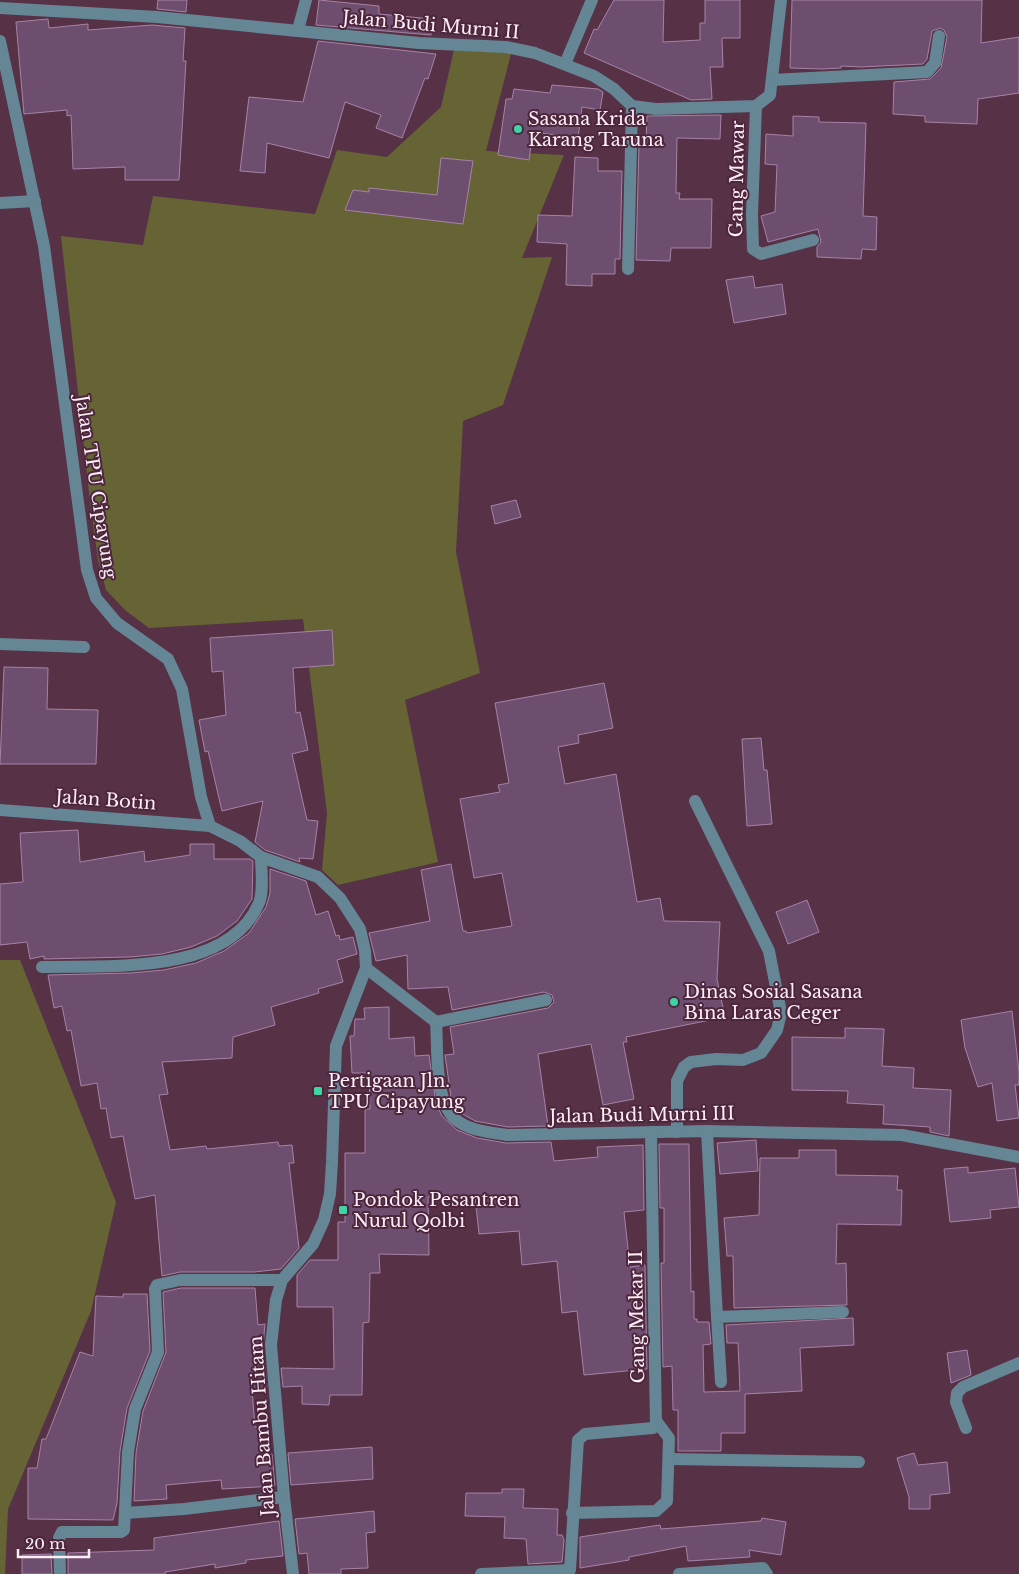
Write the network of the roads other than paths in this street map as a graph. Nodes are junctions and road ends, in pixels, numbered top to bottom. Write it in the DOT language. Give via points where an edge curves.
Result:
graph roads {
  1 [pos="306,0"];
  2 [pos="592,0"];
  3 [pos="780,0"];
  4 [pos="0,8"];
  5 [pos="298,30"];
  6 [pos="939,36"];
  7 [pos="0,41"];
  8 [pos="565,64"];
  9 [pos="772,80"];
  10 [pos="632,106"];
  11 [pos="756,106"];
  12 [pos="34,201"];
  13 [pos="0,203"];
  14 [pos="813,240"];
  15 [pos="628,269"];
  16 [pos="0,644"];
  17 [pos="84,646"];
  18 [pos="695,802"];
  19 [pos="0,810"];
  20 [pos="210,826"];
  21 [pos="261,857"];
  22 [pos="42,967"];
  23 [pos="366,968"];
  24 [pos="546,1000"];
  25 [pos="436,1022"];
  26 [pos="707,1130"];
  27 [pos="651,1132"];
  28 [pos="677,1132"];
  29 [pos="1019,1157"];
  30 [pos="282,1280"];
  31 [pos="844,1312"];
  32 [pos="717,1317"];
  33 [pos="1019,1363"];
  34 [pos="721,1382"];
  35 [pos="657,1422"];
  36 [pos="966,1428"];
  37 [pos="669,1459"];
  38 [pos="859,1462"];
  39 [pos="284,1497"];
  40 [pos="125,1512"];
  41 [pos="572,1513"];
  42 [pos="60,1574"];
  43 [pos="293,1574"];
  44 [pos="481,1574"];
  45 [pos="679,1574"];
  46 [pos="767,1574"];
  1 -- 5 [label="street"];
  2 -- 8 [label="street"];
  3 -- 9 [label="street"];
  4 -- 5 [label="street, Jalan Budi Murni II" via="157,17"];
  5 -- 8 [label="street, Jalan Budi Murni II" via="419,43 506,47"];
  6 -- 9 [label="street" via="935,63 927,72"];
  7 -- 12 [label="street, Jalan TPU Cipayung"];
  8 -- 10 [label="street, Jalan Budi Murni II" via="594,76"];
  9 -- 11 [label="street" via="770,94"];
  10 -- 11 [label="street" via="656,109"];
  10 -- 15 [label="street"];
  11 -- 14 [label="street, Gang Mawar" via="753,249 761,254"];
  12 -- 13 [label="street"];
  12 -- 20 [label="street, Jalan TPU Cipayung" via="44,246 87,570 96,598 117,623 168,659 182,689 201,797"];
  16 -- 17 [label="street"];
  18 -- 28 [label="street" via="769,951 781,1013 777,1030 760,1053 743,1060 691,1062 684,1068 677,1081"];
  19 -- 20 [label="street, Jalan Botin"];
  20 -- 21 [label="street" via="240,841"];
  21 -- 22 [label="street" via="260,901 248,921 200,954 158,963"];
  21 -- 23 [label="street" via="318,877 340,898 360,928"];
  23 -- 25 [label="street"];
  23 -- 30 [label="street, Jalan Bambu Hitam" via="336,1046 330,1194 324,1220 313,1244"];
  24 -- 25 [label="street"];
  25 -- 27 [label="street, Jalan Budi Murni III" via="439,1079 444,1103 455,1119 467,1126 507,1135"];
  26 -- 28 [label="street, Jalan Budi Murni III"];
  26 -- 29 [label="street, Jalan Budi Murni III" via="902,1135"];
  26 -- 32 [label="street"];
  27 -- 28 [label="street, Jalan Budi Murni III"];
  27 -- 35 [label="street, Gang Mekar II"];
  30 -- 39 [label="street, Jalan Bambu Hitam" via="274,1307 271,1345"];
  30 -- 40 [label="street" via="180,1280 160,1284 155,1289 158,1352 135,1409 128,1452"];
  31 -- 32 [label="street"];
  32 -- 34 [label="street"];
  33 -- 36 [label="street" via="963,1387 957,1393 956,1402"];
  35 -- 37 [label="street" via="669,1438"];
  35 -- 41 [label="street" via="653,1428 582,1436 578,1440"];
  37 -- 38 [label="street"];
  37 -- 41 [label="street" via="667,1501 656,1511"];
  39 -- 40 [label="street" via="184,1509"];
  39 -- 43 [label="street, Jalan Bambu Hitam"];
  40 -- 42 [label="street" via="124,1530 121,1532 62,1532 59,1538"];
  41 -- 44 [label="street" via="570,1570"];
  45 -- 46 [label="street" via="763,1568"];
}
